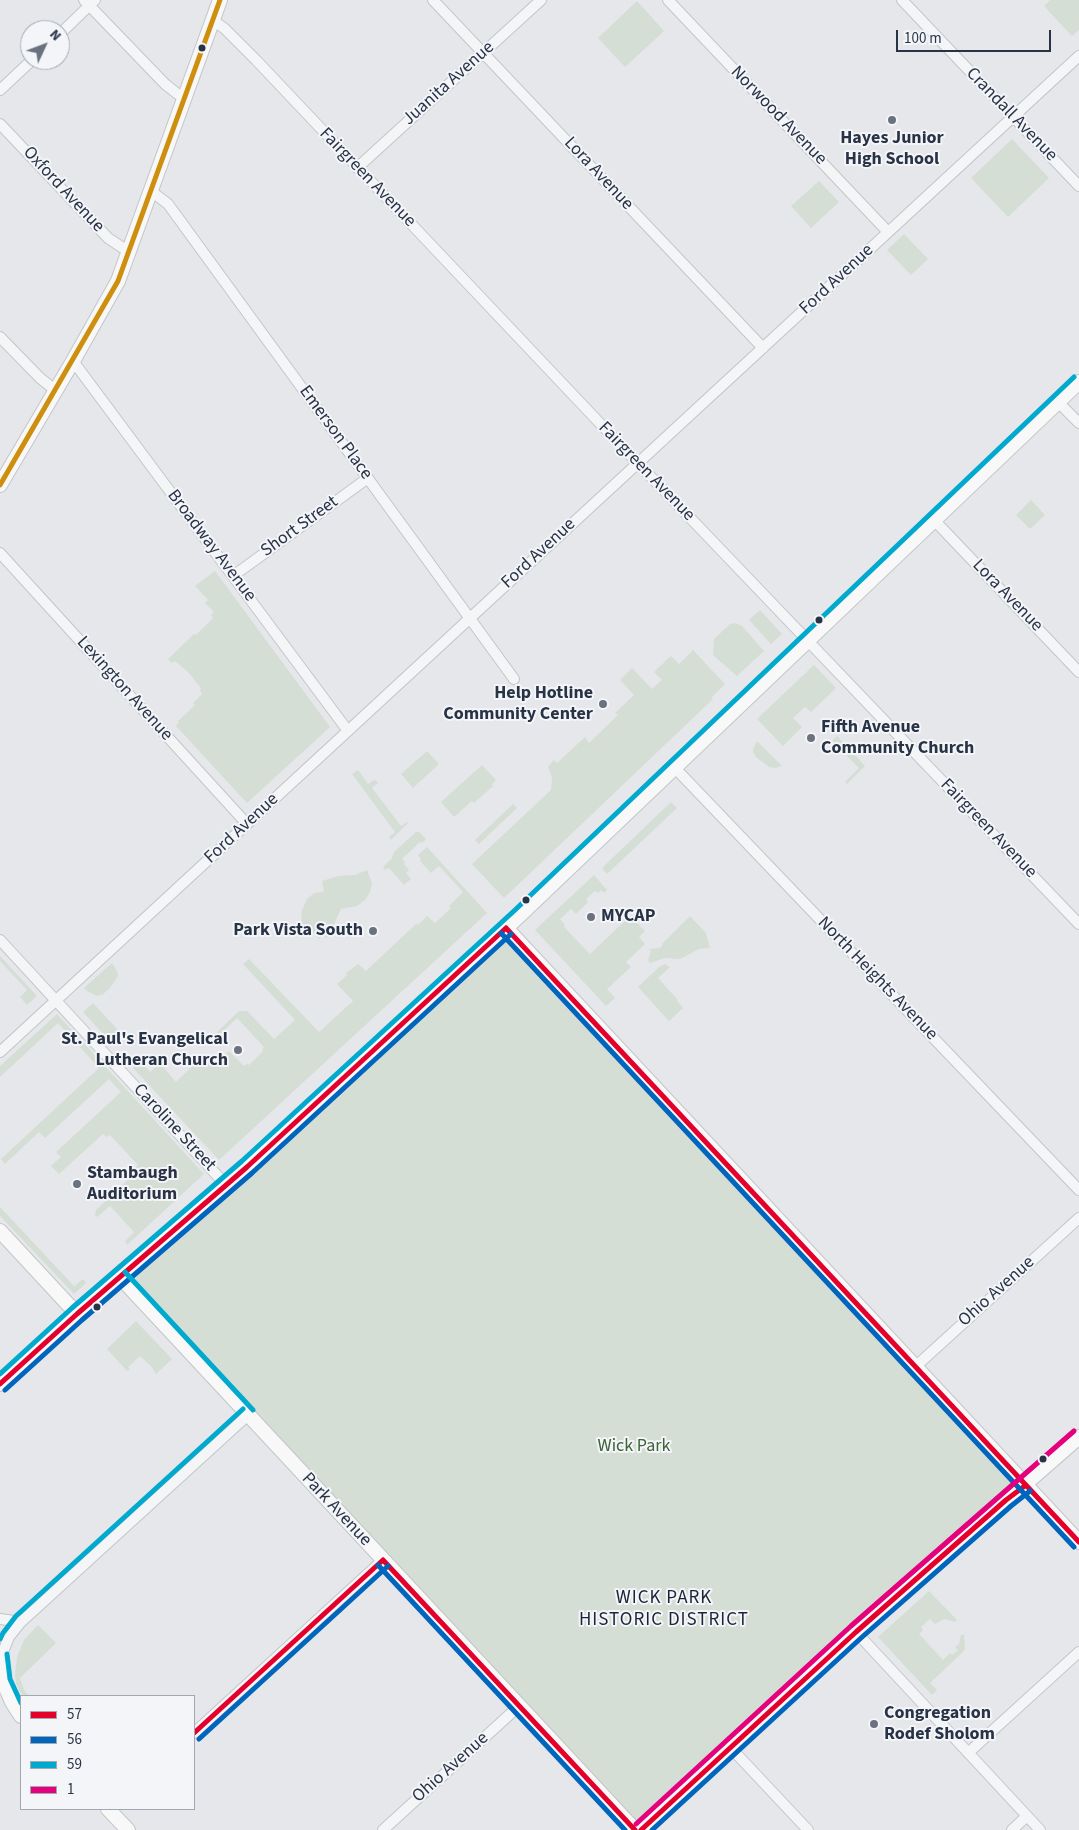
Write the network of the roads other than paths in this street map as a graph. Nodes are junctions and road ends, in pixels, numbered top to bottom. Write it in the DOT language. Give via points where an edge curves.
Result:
graph roads {
  1 [pos="220,0"];
  2 [pos="433,0"];
  3 [pos="541,0"];
  4 [pos="668,0"];
  5 [pos="902,0"];
  6 [pos="90,2"];
  7 [pos="213,20"];
  8 [pos="70,23"];
  9 [pos="483,53"];
  10 [pos="1079,56"];
  11 [pos="21,70"];
  12 [pos="0,90"];
  13 [pos="184,100"];
  14 [pos="1013,117"];
  15 [pos="0,124"];
  16 [pos="357,168"];
  17 [pos="1079,186"];
  18 [pos="151,191"];
  19 [pos="888,232"];
  20 [pos="128,252"];
  21 [pos="0,337"];
  22 [pos="763,348"];
  23 [pos="73,362"];
  24 [pos="1079,382"];
  25 [pos="55,390"];
  26 [pos="1058,402"];
  27 [pos="1079,423"];
  28 [pos="638,463"];
  29 [pos="368,478"];
  30 [pos="0,485"];
  31 [pos="934,520"];
  32 [pos="0,553"];
  33 [pos="233,576"];
  34 [pos="470,618"];
  35 [pos="808,641"];
  36 [pos="1079,672"];
  37 [pos="514,679"];
  38 [pos="348,731"];
  39 [pos="675,768"];
  40 [pos="247,824"];
  41 [pos="1079,924"];
  42 [pos="506,928"];
  43 [pos="0,940"];
  44 [pos="56,1001"];
  45 [pos="0,1052"];
  46 [pos="226,1185"];
  47 [pos="1079,1190"];
  48 [pos="1079,1218"];
  49 [pos="0,1231"];
  50 [pos="120,1277"];
  51 [pos="77,1314"];
  52 [pos="916,1367"];
  53 [pos="0,1384"];
  54 [pos="248,1415"];
  55 [pos="1079,1437"];
  56 [pos="1026,1485"];
  57 [pos="1079,1542"];
  58 [pos="383,1560"];
  59 [pos="0,1619"];
  60 [pos="21,1622"];
  61 [pos="856,1632"];
  62 [pos="1079,1652"];
  63 [pos="0,1656"];
  64 [pos="519,1706"];
  65 [pos="20,1714"];
  66 [pos="195,1733"];
  67 [pos="730,1747"];
  68 [pos="968,1753"];
  69 [pos="111,1810"];
  70 [pos="1027,1816"];
  71 [pos="128,1830"];
  72 [pos="383,1830"];
  73 [pos="635,1830"];
  74 [pos="641,1830"];
  75 [pos="808,1830"];
  76 [pos="1012,1830"];
  77 [pos="1040,1830"];
  1 -- 7 [label="street"];
  2 -- 9 [label="street, Lora Avenue"];
  3 -- 9 [label="street, Juanita Avenue"];
  4 -- 19 [label="street, Norwood Avenue"];
  5 -- 14 [label="street, Crandall Avenue"];
  6 -- 8 [label="street"];
  6 -- 13 [label="street" via="165,84"];
  7 -- 13 [label="street"];
  7 -- 16 [label="street, Fairgreen Avenue" via="256,60"];
  9 -- 16 [label="street, Juanita Avenue"];
  9 -- 22 [label="street, Lora Avenue"];
  10 -- 14 [label="street, Ford Avenue"];
  11 -- 12 [label="street"];
  13 -- 18 [label="street"];
  14 -- 17 [label="street, Crandall Avenue"];
  14 -- 19 [label="street, Ford Avenue"];
  15 -- 20 [label="street, Oxford Avenue" via="108,238"];
  16 -- 28 [label="street, Fairgreen Avenue"];
  18 -- 20 [label="street"];
  18 -- 29 [label="street, Emerson Place" via="168,204"];
  19 -- 22 [label="street, Ford Avenue"];
  20 -- 23 [label="street" via="118,282"];
  21 -- 25 [label="street"];
  22 -- 28 [label="street, Ford Avenue"];
  23 -- 25 [label="street"];
  23 -- 33 [label="street, Broadway Avenue"];
  24 -- 26 [label="street"];
  25 -- 30 [label="street"];
  26 -- 27 [label="street"];
  26 -- 31 [label="street"];
  28 -- 34 [label="street, Ford Avenue"];
  28 -- 35 [label="street, Fairgreen Avenue"];
  29 -- 33 [label="street, Short Street"];
  29 -- 34 [label="street, Emerson Place"];
  31 -- 35 [label="street"];
  31 -- 36 [label="street, Lora Avenue"];
  32 -- 40 [label="street, Lexington Avenue"];
  33 -- 38 [label="street, Broadway Avenue"];
  34 -- 37 [label="street, Emerson Place"];
  34 -- 38 [label="street, Ford Avenue"];
  35 -- 39 [label="street"];
  35 -- 41 [label="street, Fairgreen Avenue"];
  38 -- 40 [label="street, Ford Avenue"];
  39 -- 42 [label="street"];
  39 -- 47 [label="street, North Heights Avenue"];
  40 -- 44 [label="street, Ford Avenue"];
  42 -- 46 [label="street"];
  42 -- 52 [label="street"];
  43 -- 44 [label="street, Caroline Street"];
  44 -- 45 [label="street, Ford Avenue"];
  44 -- 46 [label="street, Caroline Street"];
  46 -- 50 [label="street"];
  48 -- 52 [label="street, Ohio Avenue"];
  49 -- 51 [label="street"];
  50 -- 51 [label="street"];
  50 -- 54 [label="street, Park Avenue"];
  51 -- 53 [label="street"];
  52 -- 56 [label="street"];
  54 -- 58 [label="street, Park Avenue"];
  54 -- 60 [label="street"];
  55 -- 56 [label="street"];
  56 -- 57 [label="street"];
  56 -- 61 [label="street"];
  58 -- 64 [label="street, Park Avenue"];
  58 -- 66 [label="street"];
  59 -- 60 [label="street"];
  60 -- 63 [label="street"];
  61 -- 67 [label="street"];
  61 -- 68 [label="street"];
  62 -- 68 [label="street"];
  63 -- 65 [label="street" via="3,1681"];
  64 -- 72 [label="street, Ohio Avenue"];
  64 -- 73 [label="street, Park Avenue"];
  67 -- 74 [label="street"];
  67 -- 75 [label="street"];
  68 -- 70 [label="street"];
  69 -- 71 [label="street"];
  70 -- 76 [label="street"];
  70 -- 77 [label="street"];
}
